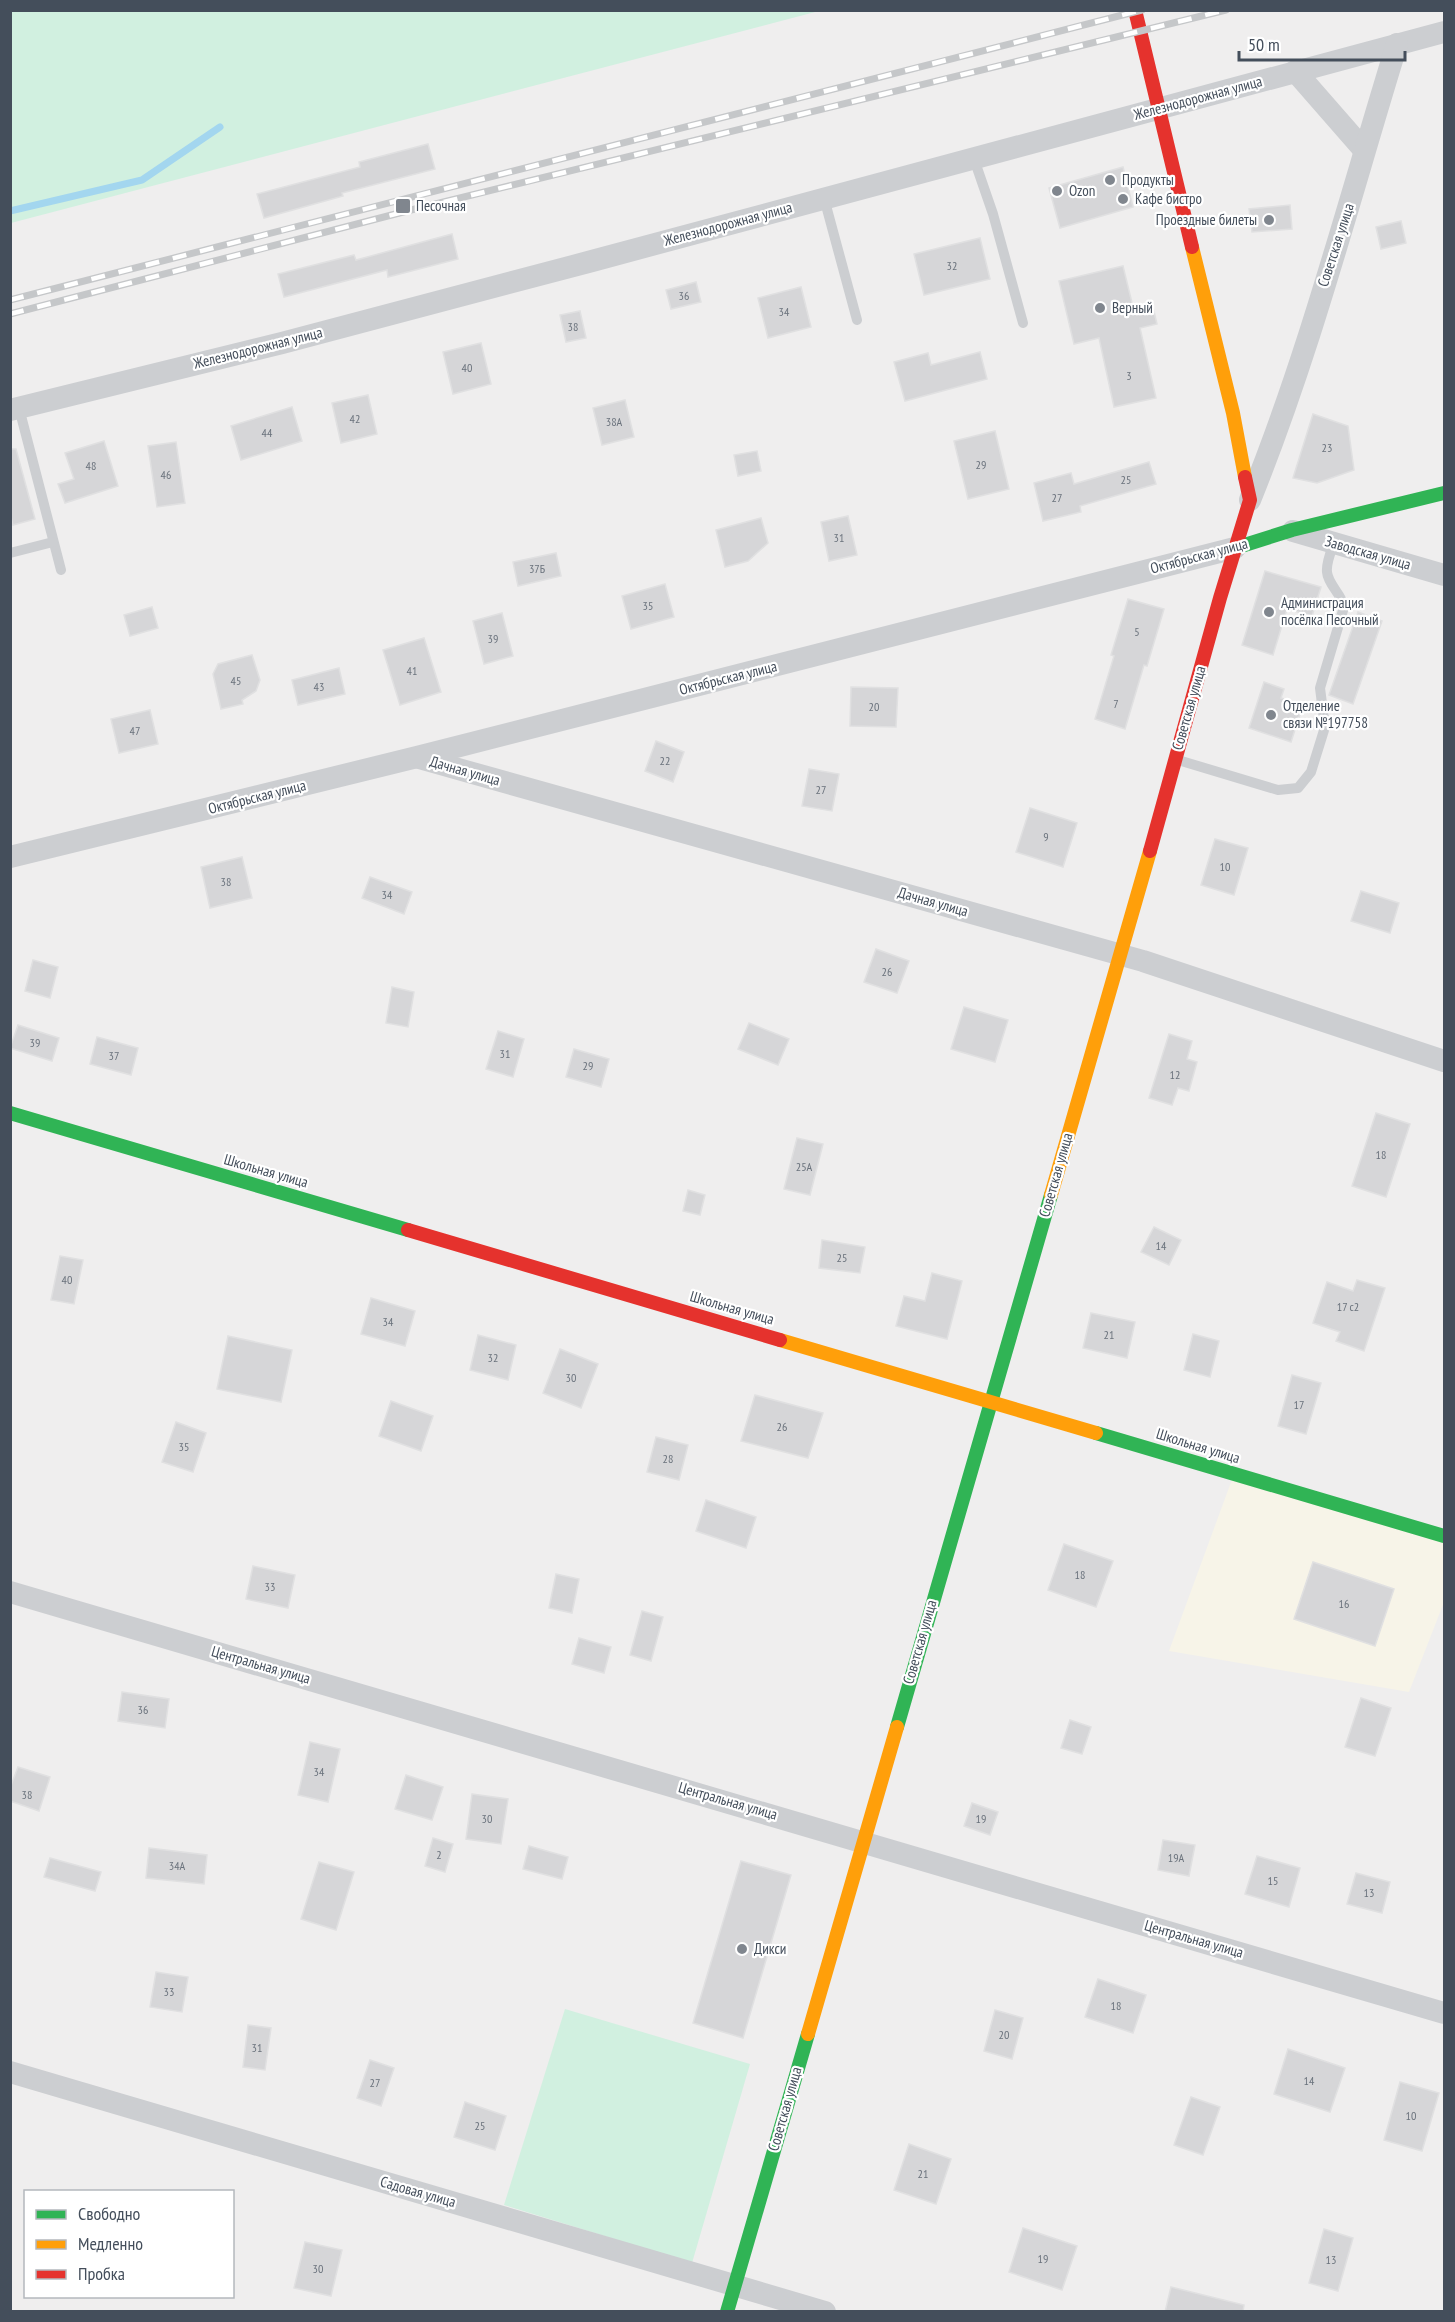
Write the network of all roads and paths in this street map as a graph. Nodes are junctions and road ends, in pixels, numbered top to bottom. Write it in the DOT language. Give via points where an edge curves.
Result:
graph roads {
  1 [pos="1135,10"];
  2 [pos="1444,32"];
  3 [pos="1397,44"];
  4 [pos="1295,71"];
  5 [pos="1157,108"];
  6 [pos="1364,150"];
  7 [pos="974,159"];
  8 [pos="825,198"];
  9 [pos="857,320"];
  10 [pos="1023,323"];
  11 [pos="15,409"];
  12 [pos="1444,493"];
  13 [pos="1250,500"];
  14 [pos="1292,531"];
  15 [pos="53,542"];
  16 [pos="1334,543"];
  17 [pos="1235,548"];
  18 [pos="10,553"];
  19 [pos="61,570"];
  20 [pos="1444,575"];
  21 [pos="417,757"];
  22 [pos="1175,759"];
  23 [pos="10,857"];
  24 [pos="1121,954"];
  25 [pos="1444,1061"];
  26 [pos="10,1113"];
  27 [pos="990,1401"];
  28 [pos="1444,1536"];
  29 [pos="10,1592"];
  30 [pos="863,1841"];
  31 [pos="1444,2013"];
  32 [pos="10,2072"];
  33 [pos="734,2285"];
  34 [pos="727,2312"];
  35 [pos="825,2312"];
  1 -- 5 [label="main road"];
  2 -- 3 [label="street, Железнодорожная улица"];
  3 -- 4 [label="street, Железнодорожная улица"];
  3 -- 6 [label="street, Советская улица"];
  4 -- 5 [label="street, Железнодорожная улица"];
  4 -- 6 [label="street"];
  5 -- 7 [label="street, Железнодорожная улица"];
  5 -- 13 [label="main road" via="1233,413"];
  6 -- 13 [label="street, Советская улица" via="1270,449"];
  7 -- 8 [label="street, Железнодорожная улица"];
  7 -- 10 [label="lane"];
  8 -- 9 [label="lane"];
  8 -- 11 [label="street, Железнодорожная улица" via="282,343"];
  11 -- 15 [label="lane"];
  12 -- 14 [label="main road, Октябрьская улица"];
  13 -- 17 [label="main road, Советская улица"];
  14 -- 16 [label="street, Заводская улица"];
  14 -- 17 [label="main road, Октябрьская улица"];
  15 -- 18 [label="lane"];
  15 -- 19 [label="lane"];
  16 -- 20 [label="street, Заводская улица"];
  16 -- 22 [label="lane" via="1327,570 1344,607 1320,688 1325,727 1311,772 1298,788 1278,790"];
  17 -- 21 [label="street, Октябрьская улица"];
  17 -- 22 [label="main road, Советская улица"];
  21 -- 23 [label="street, Октябрьская улица"];
  21 -- 24 [label="street, Дачная улица"];
  22 -- 24 [label="main road, Советская улица"];
  24 -- 25 [label="street, Дачная улица"];
  24 -- 27 [label="main road, Советская улица"];
  26 -- 27 [label="main road, Школьная улица"];
  27 -- 28 [label="main road, Школьная улица"];
  27 -- 30 [label="main road, Советская улица"];
  29 -- 30 [label="street, Центральная улица"];
  30 -- 31 [label="street, Центральная улица"];
  30 -- 33 [label="main road, Советская улица"];
  32 -- 33 [label="street, Садовая улица"];
  33 -- 34 [label="main road, Советская улица"];
  33 -- 35 [label="street, Садовая улица"];
}
